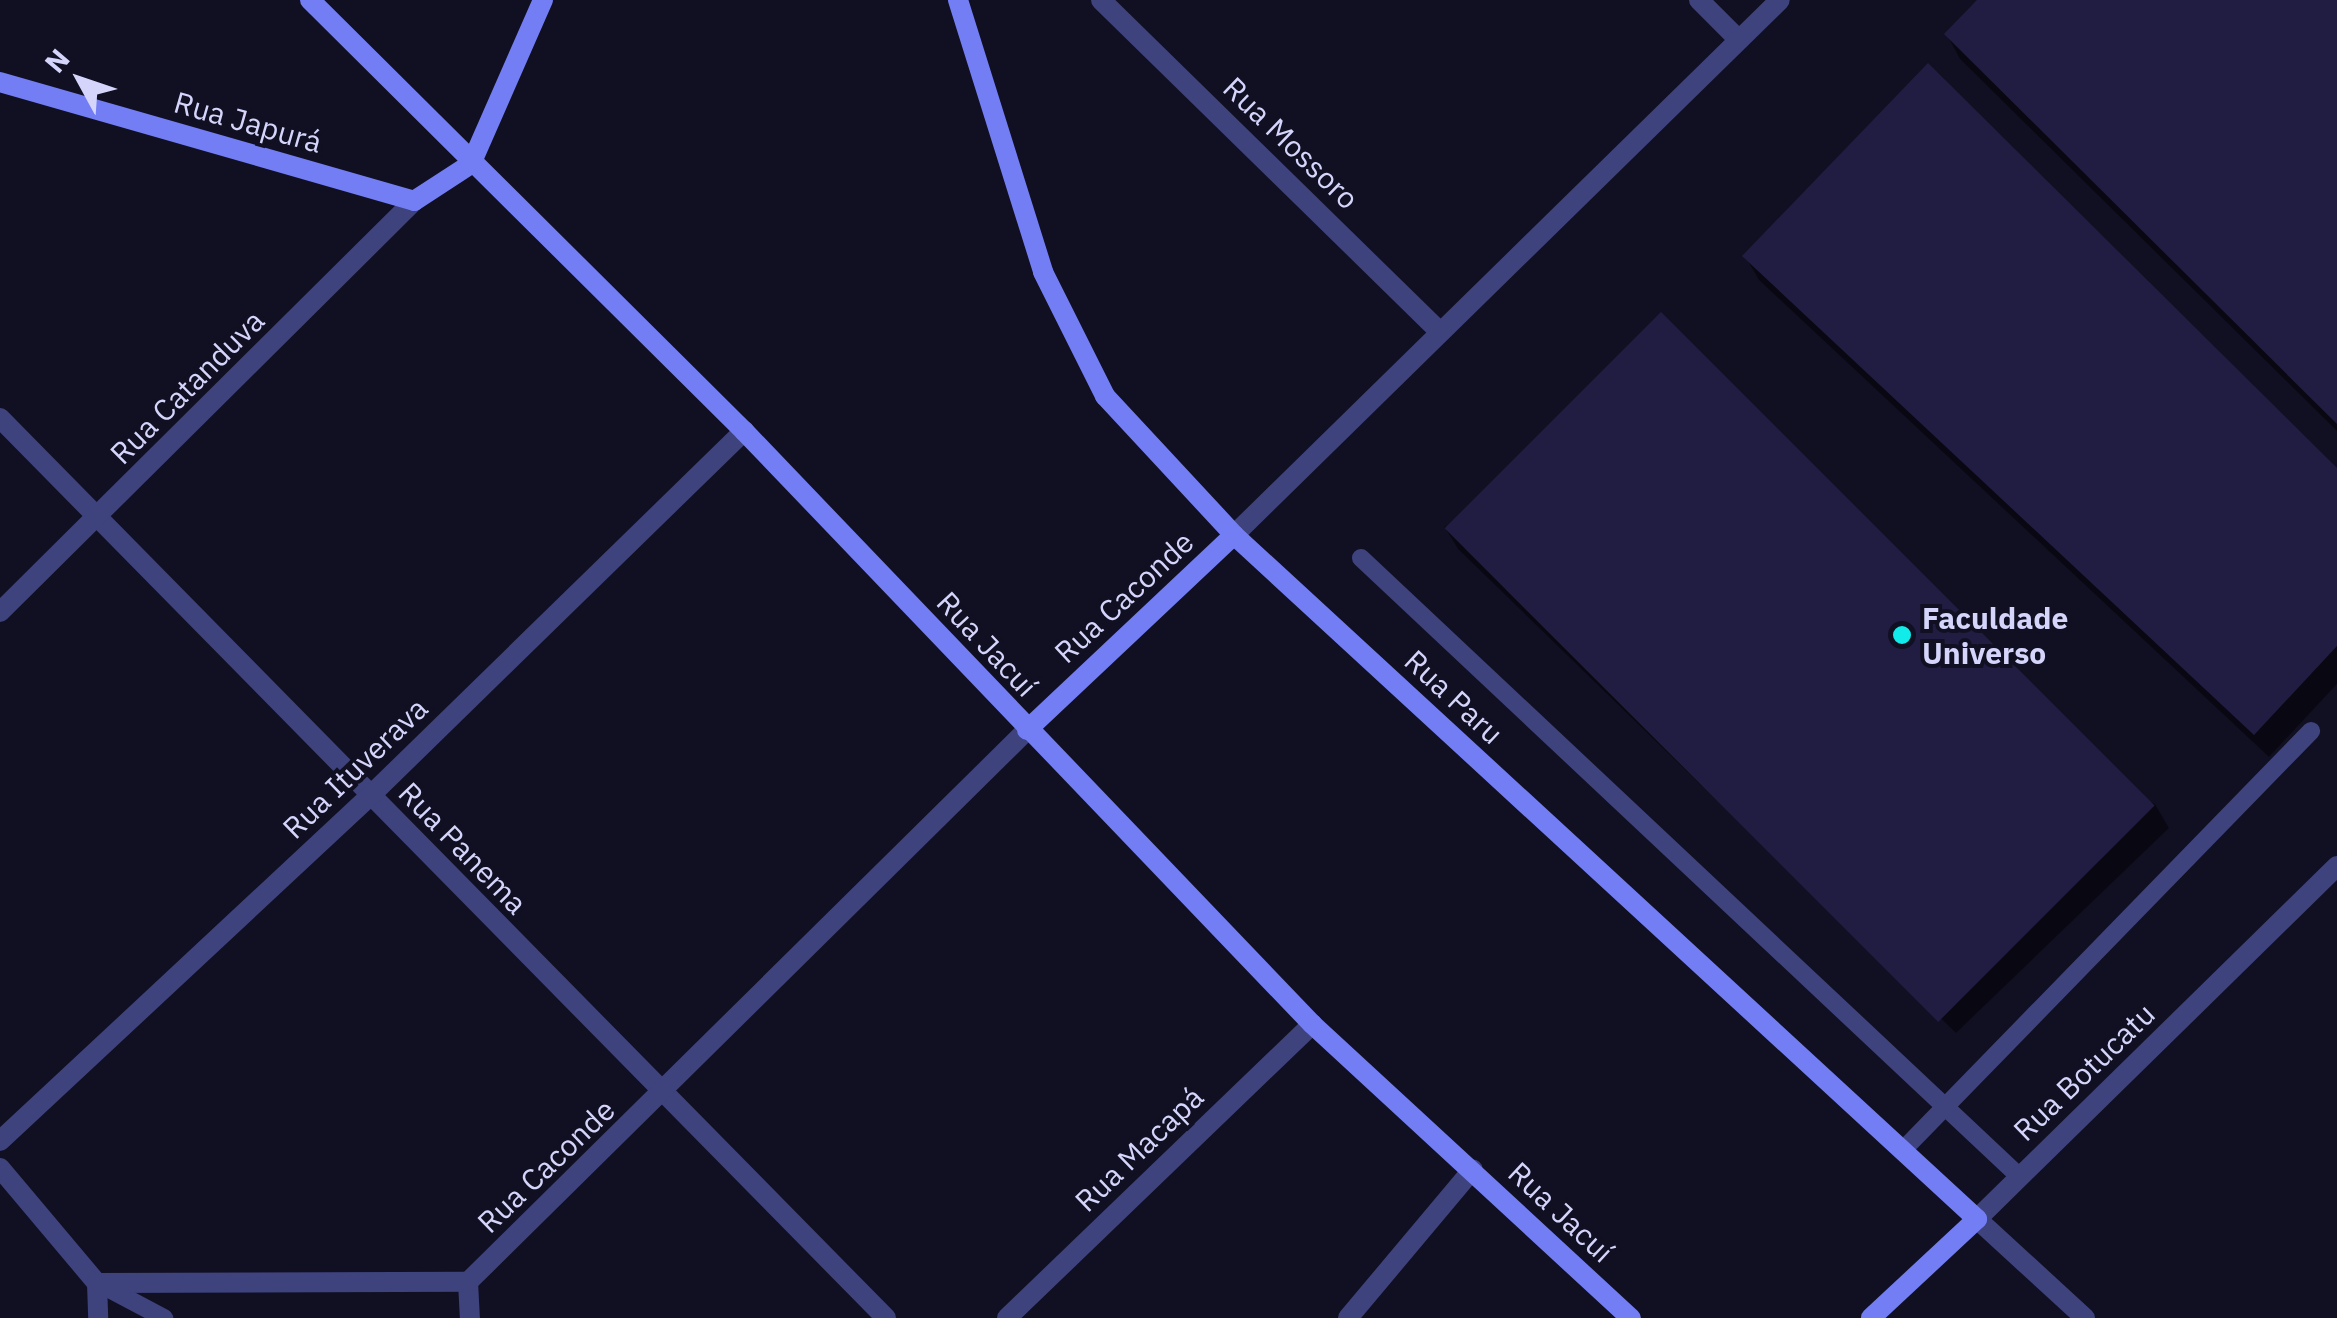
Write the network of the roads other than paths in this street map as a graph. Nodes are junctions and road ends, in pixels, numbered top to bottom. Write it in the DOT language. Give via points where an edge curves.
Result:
graph roads {
  1 [pos="310,0"];
  2 [pos="543,0"];
  3 [pos="958,0"];
  4 [pos="1101,0"];
  5 [pos="1699,0"];
  6 [pos="1780,0"];
  7 [pos="1738,40"];
  8 [pos="0,82"];
  9 [pos="472,164"];
  10 [pos="414,202"];
  11 [pos="1438,330"];
  12 [pos="0,418"];
  13 [pos="744,431"];
  14 [pos="99,518"];
  15 [pos="1234,535"];
  16 [pos="1362,558"];
  17 [pos="0,612"];
  18 [pos="1026,730"];
  19 [pos="2311,731"];
  20 [pos="370,796"];
  21 [pos="2337,866"];
  22 [pos="1312,1024"];
  23 [pos="663,1095"];
  24 [pos="1946,1108"];
  25 [pos="0,1141"];
  26 [pos="1903,1150"];
  27 [pos="0,1168"];
  28 [pos="1473,1169"];
  29 [pos="2020,1177"];
  30 [pos="1978,1219"];
  31 [pos="97,1282"];
  32 [pos="468,1282"];
  33 [pos="98,1318"];
  34 [pos="164,1318"];
  35 [pos="470,1318"];
  36 [pos="886,1318"];
  37 [pos="1007,1318"];
  38 [pos="1348,1318"];
  39 [pos="1631,1318"];
  40 [pos="1871,1318"];
  41 [pos="2084,1318"];
  1 -- 9 [label="street, Rua Jacuí"];
  2 -- 9 [label="street"];
  3 -- 15 [label="street, Rua Paru" via="1042,272 1106,396"];
  4 -- 11 [label="street, Rua Mossoro"];
  5 -- 7 [label="street"];
  6 -- 7 [label="street, Rua Caconde"];
  7 -- 11 [label="street, Rua Caconde"];
  8 -- 10 [label="street, Rua Japurá"];
  9 -- 10 [label="street"];
  9 -- 13 [label="street, Rua Jacuí"];
  10 -- 14 [label="street, Rua Catanduva"];
  11 -- 15 [label="street, Rua Caconde"];
  12 -- 14 [label="street, Rua Panema"];
  13 -- 18 [label="street, Rua Jacuí"];
  13 -- 20 [label="street, Rua Ituverava"];
  14 -- 17 [label="street, Rua Catanduva"];
  14 -- 20 [label="street, Rua Panema"];
  15 -- 18 [label="street, Rua Caconde"];
  15 -- 26 [label="street, Rua Paru"];
  16 -- 24 [label="lane"];
  18 -- 22 [label="street, Rua Jacuí"];
  18 -- 23 [label="street, Rua Caconde"];
  19 -- 24 [label="lane"];
  20 -- 23 [label="street, Rua Panema"];
  20 -- 25 [label="street, Rua Ituverava"];
  21 -- 29 [label="street, Rua Botucatu"];
  22 -- 28 [label="street, Rua Jacuí"];
  22 -- 37 [label="street, Rua Macapá"];
  23 -- 32 [label="street, Rua Caconde"];
  23 -- 36 [label="street, Rua Panema"];
  24 -- 26 [label="lane"];
  24 -- 29 [label="lane"];
  26 -- 30 [label="street, Rua Paru"];
  27 -- 31 [label="street"];
  28 -- 38 [label="street"];
  28 -- 39 [label="street, Rua Jacuí"];
  29 -- 30 [label="street, Rua Botucatu"];
  30 -- 40 [label="street, Rua Botucatu"];
  30 -- 41 [label="street, Rua Paru"];
  31 -- 32 [label="street"];
  31 -- 33 [label="street"];
  31 -- 34 [label="lane"];
  32 -- 35 [label="street"];
}
